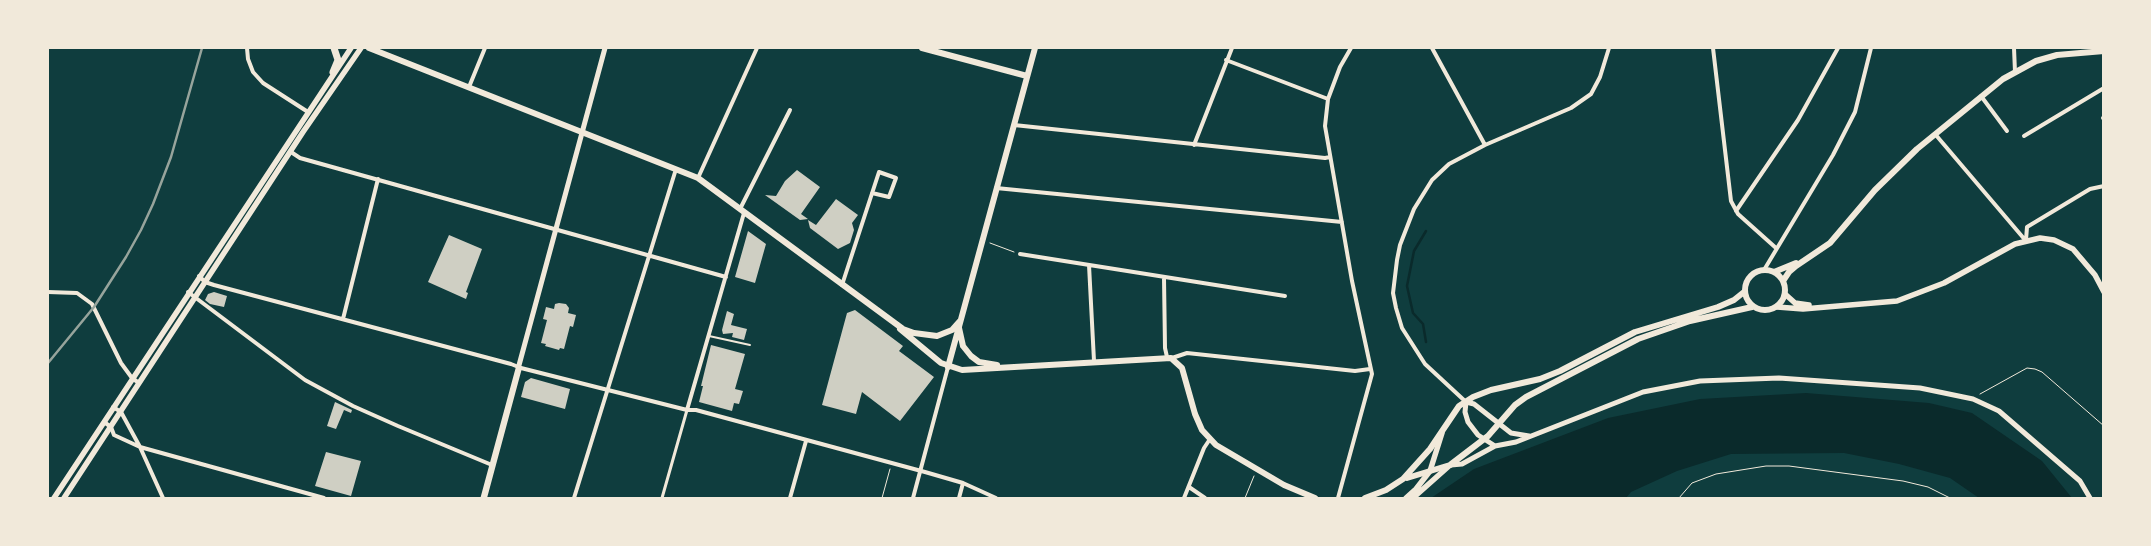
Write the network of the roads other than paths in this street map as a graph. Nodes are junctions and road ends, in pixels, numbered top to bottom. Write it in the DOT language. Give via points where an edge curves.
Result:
graph roads {
  1 [pos="247,48"];
  2 [pos="334,48"];
  3 [pos="351,48"];
  4 [pos="361,48"];
  5 [pos="369,48"];
  6 [pos="485,48"];
  7 [pos="605,48"];
  8 [pos="757,48"];
  9 [pos="922,48"];
  10 [pos="1035,48"];
  11 [pos="1232,48"];
  12 [pos="1352,48"];
  13 [pos="1432,48"];
  14 [pos="1609,48"];
  15 [pos="1713,48"];
  16 [pos="1838,48"];
  17 [pos="1871,48"];
  18 [pos="2014,48"];
  19 [pos="2104,50"];
  20 [pos="1226,60"];
  21 [pos="333,72"];
  22 [pos="2015,72"];
  23 [pos="1027,76"];
  24 [pos="469,87"];
  25 [pos="2104,88"];
  26 [pos="1981,96"];
  27 [pos="1328,99"];
  28 [pos="790,110"];
  29 [pos="308,112"];
  30 [pos="1014,125"];
  31 [pos="2007,131"];
  32 [pos="582,132"];
  33 [pos="1936,134"];
  34 [pos="2024,136"];
  35 [pos="1194,145"];
  36 [pos="1485,145"];
  37 [pos="291,152"];
  38 [pos="1330,157"];
  39 [pos="676,169"];
  40 [pos="698,178"];
  41 [pos="378,179"];
  42 [pos="2104,186"];
  43 [pos="996,188"];
  44 [pos="872,193"];
  45 [pos="1736,210"];
  46 [pos="742,211"];
  47 [pos="1342,222"];
  48 [pos="555,230"];
  49 [pos="2026,241"];
  50 [pos="1776,248"];
  51 [pos="1020,254"];
  52 [pos="649,256"];
  53 [pos="1804,260"];
  54 [pos="1089,266"];
  55 [pos="1764,270"];
  56 [pos="1774,272"];
  57 [pos="199,276"];
  58 [pos="726,277"];
  59 [pos="1164,278"];
  60 [pos="1784,281"];
  61 [pos="205,282"];
  62 [pos="842,286"];
  63 [pos="48,292"];
  64 [pos="188,292"];
  65 [pos="1744,292"];
  66 [pos="2104,292"];
  67 [pos="1786,294"];
  68 [pos="1285,296"];
  69 [pos="195,297"];
  70 [pos="1824,306"];
  71 [pos="1752,307"];
  72 [pos="1777,307"];
  73 [pos="342,319"];
  74 [pos="896,324"];
  75 [pos="959,324"];
  76 [pos="709,336"];
  77 [pos="750,345"];
  78 [pos="1169,358"];
  79 [pos="1094,361"];
  80 [pos="1022,365"];
  81 [pos="520,367"];
  82 [pos="948,367"];
  83 [pos="1370,368"];
  84 [pos="132,378"];
  85 [pos="139,384"];
  86 [pos="608,389"];
  87 [pos="1466,402"];
  88 [pos="113,407"];
  89 [pos="687,410"];
  90 [pos="121,412"];
  91 [pos="103,422"];
  92 [pos="1446,424"];
  93 [pos="1498,424"];
  94 [pos="112,427"];
  95 [pos="1529,436"];
  96 [pos="1210,439"];
  97 [pos="1484,439"];
  98 [pos="806,441"];
  99 [pos="1495,446"];
  100 [pos="140,447"];
  101 [pos="492,465"];
  102 [pos="1450,465"];
  103 [pos="920,471"];
  104 [pos="1430,471"];
  105 [pos="1403,479"];
  106 [pos="963,483"];
  107 [pos="1189,487"];
  108 [pos="54,498"];
  109 [pos="64,498"];
  110 [pos="163,498"];
  111 [pos="324,498"];
  112 [pos="485,498"];
  113 [pos="574,498"];
  114 [pos="662,498"];
  115 [pos="790,498"];
  116 [pos="913,498"];
  117 [pos="958,498"];
  118 [pos="996,498"];
  119 [pos="1184,498"];
  120 [pos="1205,498"];
  121 [pos="1315,498"];
  122 [pos="1338,498"];
  123 [pos="1365,498"];
  124 [pos="1406,498"];
  125 [pos="1413,498"];
  126 [pos="2090,498"];
  1 -- 29 [label="street" via="253,72 263,83"];
  2 -- 21 [label="highway" via="338,60"];
  3 -- 21 [label="main road"];
  4 -- 37 [label="main road"];
  5 -- 24 [label="main road"];
  6 -- 24 [label="street"];
  7 -- 32 [label="street"];
  8 -- 40 [label="street"];
  9 -- 23 [label="main road"];
  10 -- 23 [label="main road"];
  11 -- 20 [label="street"];
  12 -- 27 [label="street" via="1340,67"];
  13 -- 36 [label="street"];
  14 -- 36 [label="street" via="1591,94 1571,108"];
  15 -- 45 [label="street" via="1731,201"];
  16 -- 45 [label="street" via="1798,120"];
  17 -- 50 [label="street" via="1854,112 1833,154"];
  18 -- 22 [label="street"];
  19 -- 22 [label="main road" via="2057,55"];
  20 -- 27 [label="street"];
  20 -- 35 [label="street"];
  21 -- 29 [label="main road"];
  22 -- 26 [label="main road"];
  23 -- 30 [label="main road"];
  24 -- 32 [label="main road"];
  25 -- 34 [label="street"];
  26 -- 31 [label="street"];
  26 -- 33 [label="main road"];
  27 -- 38 [label="street" via="1325,126"];
  28 -- 46 [label="street"];
  29 -- 57 [label="main road"];
  30 -- 35 [label="street"];
  30 -- 43 [label="main road"];
  32 -- 39 [label="main road"];
  32 -- 48 [label="street"];
  33 -- 49 [label="street"];
  33 -- 53 [label="main road" via="1875,190 1830,243"];
  35 -- 38 [label="street"];
  36 -- 87 [label="street" via="1449,164 1432,180 1414,209 1400,245 1393,293 1402,328 1412,345 1425,364"];
  37 -- 41 [label="street" via="300,158"];
  37 -- 61 [label="main road"];
  38 -- 47 [label="street"];
  39 -- 40 [label="main road"];
  39 -- 52 [label="street"];
  40 -- 46 [label="main road"];
  41 -- 48 [label="street"];
  41 -- 73 [label="street"];
  42 -- 49 [label="street" via="2090,189 2027,228"];
  43 -- 47 [label="street"];
  43 -- 75 [label="main road"];
  44 -- 44 [label="street" via="889,197 896,178 879,172"];
  44 -- 62 [label="street"];
  45 -- 50 [label="street"];
  46 -- 58 [label="street"];
  46 -- 62 [label="main road"];
  47 -- 83 [label="street"];
  48 -- 52 [label="street"];
  48 -- 81 [label="street"];
  49 -- 66 [label="main road" via="2048,239 2073,250 2095,275"];
  49 -- 70 [label="main road" via="1944,283 1904,299"];
  50 -- 55 [label="street"];
  51 -- 54 [label="street"];
  52 -- 58 [label="street"];
  52 -- 86 [label="street"];
  53 -- 56 [label="main road"];
  53 -- 60 [label="main road" via="1788,272"];
  54 -- 59 [label="street"];
  54 -- 79 [label="street"];
  55 -- 56 [label="main road"];
  55 -- 65 [label="main road" via="1750,276"];
  56 -- 60 [label="main road"];
  57 -- 61 [label="street"];
  57 -- 64 [label="main road"];
  58 -- 76 [label="street"];
  59 -- 68 [label="street"];
  59 -- 78 [label="street" via="1165,348"];
  60 -- 67 [label="main road"];
  61 -- 69 [label="main road"];
  61 -- 73 [label="street"];
  62 -- 74 [label="main road"];
  63 -- 84 [label="street" via="77,293 92,304 121,363"];
  64 -- 69 [label="street"];
  64 -- 84 [label="main road"];
  65 -- 71 [label="main road"];
  65 -- 87 [label="main road" via="1718,307 1635,332 1540,379 1491,390"];
  67 -- 70 [label="main road" via="1795,303"];
  67 -- 72 [label="main road"];
  69 -- 85 [label="main road"];
  69 -- 101 [label="street" via="305,380 353,406"];
  70 -- 72 [label="main road" via="1803,309"];
  71 -- 72 [label="main road" via="1765,311"];
  71 -- 93 [label="main road" via="1690,321 1638,339 1526,397"];
  73 -- 81 [label="street"];
  74 -- 75 [label="main road" via="914,334 937,336"];
  74 -- 82 [label="main road"];
  75 -- 80 [label="main road" via="963,346 979,362"];
  75 -- 82 [label="main road"];
  76 -- 77 [label="lane"];
  76 -- 89 [label="street"];
  78 -- 79 [label="main road"];
  78 -- 83 [label="street" via="1187,353 1355,372"];
  78 -- 96 [label="main road" via="1182,368 1195,414"];
  79 -- 80 [label="main road"];
  80 -- 82 [label="main road" via="981,370"];
  81 -- 86 [label="street"];
  81 -- 101 [label="street"];
  81 -- 112 [label="lane"];
  82 -- 103 [label="street"];
  83 -- 122 [label="street" via="1372,374"];
  84 -- 85 [label="street"];
  84 -- 88 [label="main road"];
  85 -- 90 [label="main road"];
  86 -- 89 [label="street"];
  86 -- 113 [label="street"];
  87 -- 92 [label="main road"];
  87 -- 93 [label="street" via="1474,404"];
  87 -- 97 [label="street" via="1468,422"];
  88 -- 90 [label="street"];
  88 -- 91 [label="main road"];
  89 -- 98 [label="street"];
  89 -- 114 [label="street"];
  90 -- 94 [label="main road"];
  90 -- 100 [label="street"];
  91 -- 94 [label="street"];
  91 -- 108 [label="main road"];
  92 -- 104 [label="main road"];
  92 -- 105 [label="main road"];
  93 -- 95 [label="street" via="1511,432"];
  93 -- 97 [label="main road"];
  94 -- 100 [label="street" via="114,435"];
  94 -- 109 [label="main road"];
  95 -- 99 [label="street"];
  95 -- 126 [label="street" via="1643,392 1700,381 1779,378 1920,388 1973,399 1999,412 2080,481"];
  96 -- 107 [label="street"];
  96 -- 121 [label="main road" via="1243,463"];
  97 -- 99 [label="street"];
  97 -- 102 [label="main road"];
  98 -- 103 [label="street"];
  98 -- 115 [label="street"];
  99 -- 102 [label="street" via="1462,464"];
  100 -- 110 [label="street"];
  100 -- 111 [label="street"];
  101 -- 112 [label="street"];
  102 -- 104 [label="main road"];
  102 -- 125 [label="main road"];
  103 -- 106 [label="street"];
  103 -- 116 [label="street"];
  104 -- 105 [label="main road"];
  104 -- 124 [label="main road"];
  105 -- 123 [label="main road"];
  106 -- 117 [label="street"];
  106 -- 118 [label="street"];
  107 -- 119 [label="street"];
  107 -- 120 [label="street"];
}
